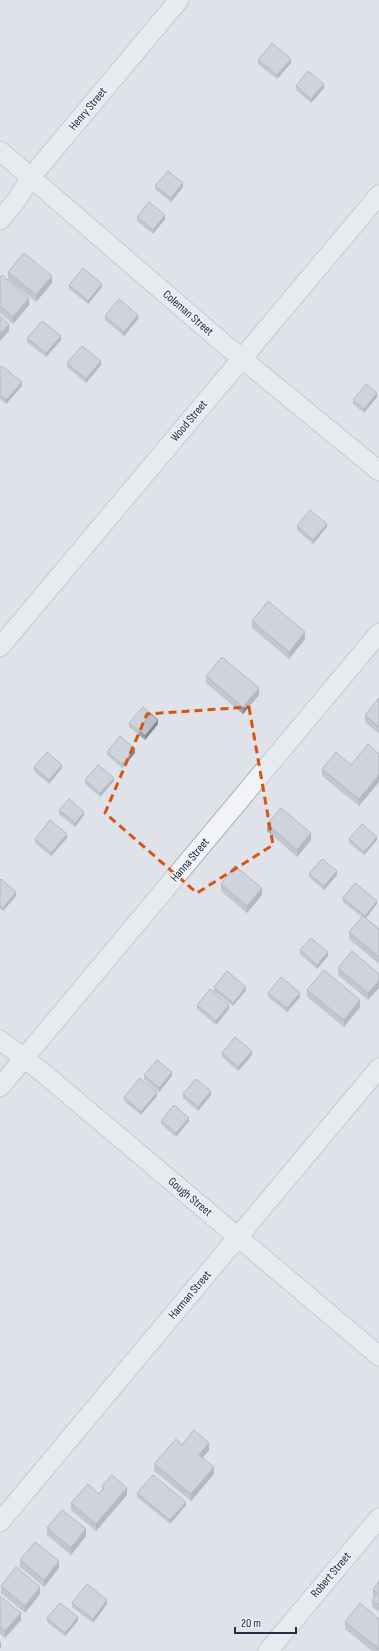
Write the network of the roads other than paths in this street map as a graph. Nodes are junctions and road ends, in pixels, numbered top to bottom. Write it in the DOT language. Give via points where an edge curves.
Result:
graph roads {
  1 [pos="179,0"];
  2 [pos="0,151"];
  3 [pos="31,177"];
  4 [pos="379,195"];
  5 [pos="0,220"];
  6 [pos="242,358"];
  7 [pos="379,471"];
  8 [pos="379,632"];
  9 [pos="0,647"];
  10 [pos="0,1040"];
  11 [pos="24,1058"];
  12 [pos="379,1068"];
  13 [pos="0,1087"];
  14 [pos="238,1238"];
  15 [pos="379,1356"];
  16 [pos="379,1518"];
  17 [pos="0,1522"];
  18 [pos="268,1651"];
  1 -- 3 [label="street, Henry Street"];
  2 -- 3 [label="street, Coleman Street"];
  3 -- 5 [label="street, Henry Street"];
  3 -- 6 [label="street, Coleman Street"];
  4 -- 6 [label="street, Wood Street"];
  6 -- 7 [label="street, Coleman Street"];
  6 -- 9 [label="street, Wood Street"];
  8 -- 11 [label="street, Hanna Street"];
  10 -- 11 [label="street, Gough Street"];
  11 -- 13 [label="street, Hanna Street"];
  11 -- 14 [label="street, Gough Street"];
  12 -- 14 [label="street, Harman Street"];
  14 -- 15 [label="street, Gough Street"];
  14 -- 17 [label="street, Harman Street"];
  16 -- 18 [label="street, Robert Street"];
}
